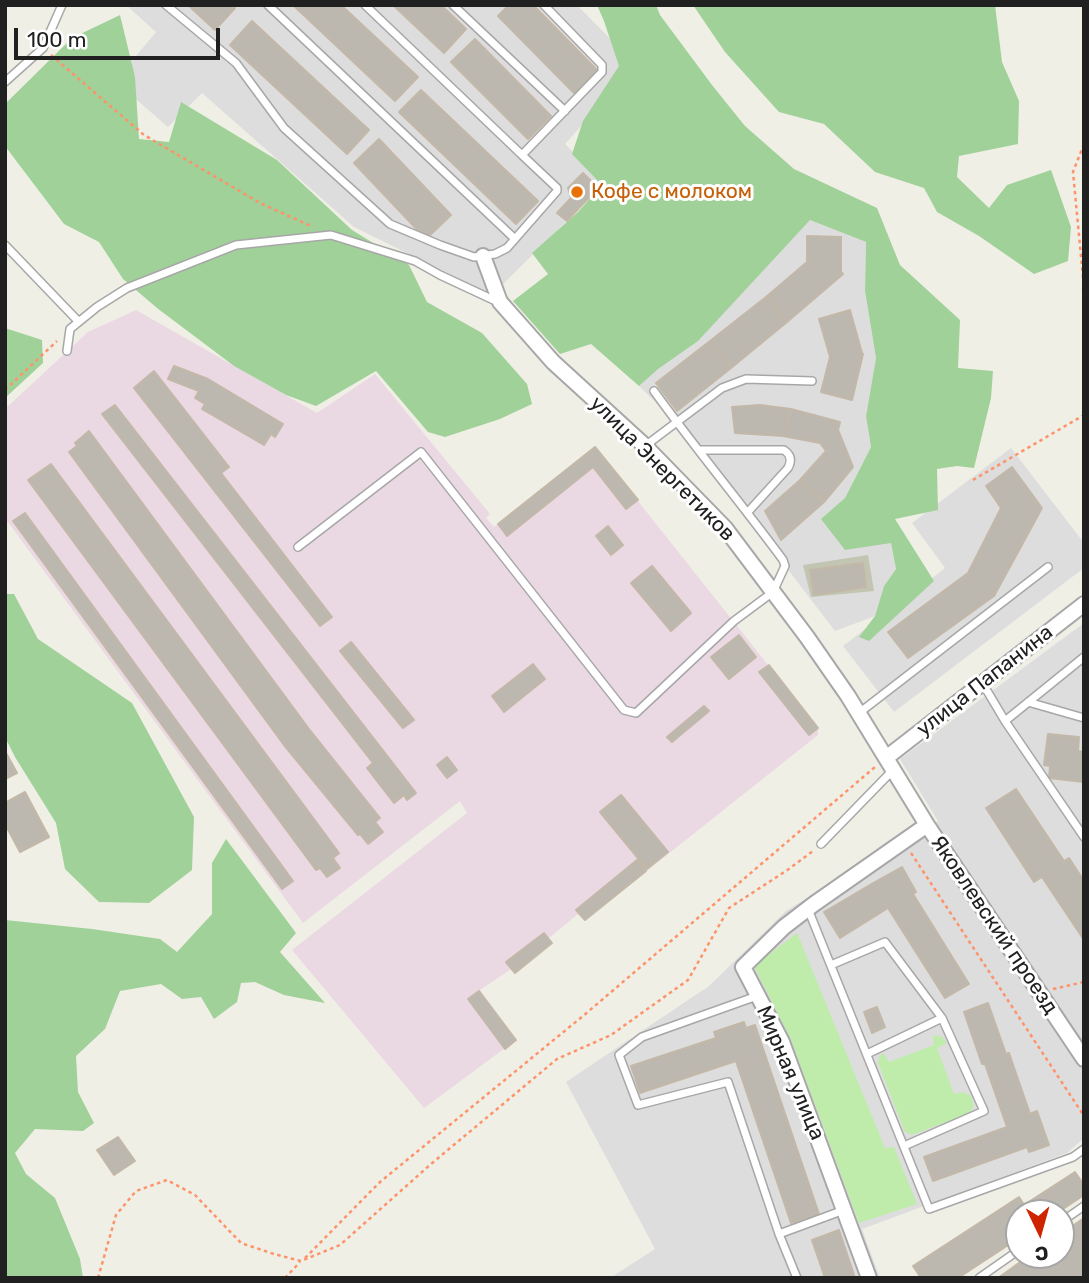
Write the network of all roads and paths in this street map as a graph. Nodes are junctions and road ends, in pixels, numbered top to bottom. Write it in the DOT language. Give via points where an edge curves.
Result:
graph roads {
  1 [pos="62,5"];
  2 [pos="166,5"];
  3 [pos="268,5"];
  4 [pos="365,5"];
  5 [pos="453,5"];
  6 [pos="544,5"];
  7 [pos="43,48"];
  8 [pos="5,82"];
  9 [pos="565,111"];
  10 [pos="1084,144"];
  11 [pos="522,155"];
  12 [pos="331,234"];
  13 [pos="515,239"];
  14 [pos="5,245"];
  15 [pos="483,256"];
  16 [pos="1083,280"];
  17 [pos="1084,289"];
  18 [pos="502,304"];
  19 [pos="1084,306"];
  20 [pos="78,321"];
  21 [pos="69,329"];
  22 [pos="67,351"];
  23 [pos="812,381"];
  24 [pos="5,390"];
  25 [pos="654,391"];
  26 [pos="1084,415"];
  27 [pos="676,422"];
  28 [pos="645,446"];
  29 [pos="699,450"];
  30 [pos="973,480"];
  31 [pos="748,512"];
  32 [pos="298,547"];
  33 [pos="1048,567"];
  34 [pos="773,592"];
  35 [pos="1084,604"];
  36 [pos="1084,657"];
  37 [pos="982,683"];
  38 [pos="1028,702"];
  39 [pos="859,713"];
  40 [pos="1084,718"];
  41 [pos="1005,721"];
  42 [pos="890,764"];
  43 [pos="927,825"];
  44 [pos="1084,837"];
  45 [pos="903,842"];
  46 [pos="821,844"];
  47 [pos="808,909"];
  48 [pos="831,965"];
  49 [pos="1084,982"];
  50 [pos="1039,992"];
  51 [pos="758,996"];
  52 [pos="942,1018"];
  53 [pos="867,1054"];
  54 [pos="1084,1059"];
  55 [pos="1084,1116"];
  56 [pos="904,1146"];
  57 [pos="1084,1149"];
  58 [pos="844,1210"];
  59 [pos="779,1234"];
  60 [pos="1005,1260"];
  61 [pos="302,1261"];
  62 [pos="97,1278"];
  63 [pos="285,1278"];
  64 [pos="797,1278"];
  65 [pos="869,1278"];
  66 [pos="979,1278"];
  1 -- 7 [label="lane"];
  2 -- 15 [label="lane" via="236,63 284,128 390,224 474,257"];
  3 -- 13 [label="lane"];
  4 -- 11 [label="lane"];
  5 -- 9 [label="lane"];
  6 -- 9 [label="lane" via="603,68"];
  7 -- 8 [label="lane"];
  7 -- 12 [label="path" via="144,135 260,204"];
  9 -- 11 [label="lane"];
  10 -- 16 [label="path" via="1073,172"];
  11 -- 13 [label="lane" via="558,189"];
  12 -- 18 [label="lane" via="415,261"];
  12 -- 20 [label="lane" via="236,245 127,288"];
  13 -- 15 [label="lane" via="507,248"];
  14 -- 20 [label="lane"];
  15 -- 18 [label="street, улица Энергетиков"];
  16 -- 17 [label="path"];
  16 -- 19 [label="path"];
  17 -- 19 [label="path"];
  18 -- 28 [label="street, улица Энергетиков" via="553,362"];
  20 -- 21 [label="lane"];
  21 -- 22 [label="lane"];
  21 -- 24 [label="path"];
  23 -- 27 [label="lane" via="746,379 722,388"];
  25 -- 27 [label="lane"];
  26 -- 30 [label="path"];
  27 -- 28 [label="lane"];
  27 -- 29 [label="lane"];
  28 -- 34 [label="street, улица Энергетиков" via="725,528"];
  29 -- 31 [label="lane"];
  29 -- 31 [label="lane" via="788,453 788,468"];
  31 -- 34 [label="lane" via="785,563"];
  32 -- 34 [label="lane" via="421,452 624,710 636,713 734,621"];
  33 -- 39 [label="lane"];
  34 -- 39 [label="street, улица Энергетиков"];
  35 -- 37 [label="street, улица Папанина"];
  36 -- 38 [label="lane"];
  37 -- 41 [label="lane"];
  37 -- 42 [label="street, улица Папанина"];
  38 -- 40 [label="lane"];
  38 -- 41 [label="lane"];
  39 -- 42 [label="street, улица Энергетиков"];
  41 -- 44 [label="lane"];
  42 -- 43 [label="street"];
  42 -- 46 [label="lane"];
  42 -- 61 [label="path" via="380,1182"];
  43 -- 45 [label="street, Мирная улица"];
  43 -- 50 [label="street, Яковлевский проезд"];
  45 -- 47 [label="street, Мирная улица"];
  45 -- 55 [label="path"];
  46 -- 61 [label="path" via="729,908 688,980 611,1035 557,1059 340,1244"];
  47 -- 48 [label="lane"];
  47 -- 51 [label="street, Мирная улица" via="743,967"];
  48 -- 52 [label="lane" via="885,942"];
  48 -- 53 [label="lane"];
  49 -- 50 [label="path"];
  50 -- 54 [label="street, Яковлевский проезд"];
  51 -- 58 [label="street, Мирная улица" via="782,1042"];
  51 -- 59 [label="lane" via="642,1037 619,1055 638,1105 728,1082"];
  52 -- 53 [label="lane"];
  52 -- 56 [label="lane" via="984,1111"];
  53 -- 56 [label="lane"];
  56 -- 57 [label="lane" via="929,1209"];
  58 -- 59 [label="lane"];
  58 -- 65 [label="street, Мирная улица"];
  59 -- 64 [label="lane"];
  60 -- 66 [label="lane"];
  61 -- 62 [label="path" via="241,1243 195,1195 167,1180 136,1191 116,1215"];
  61 -- 63 [label="path"];
}
